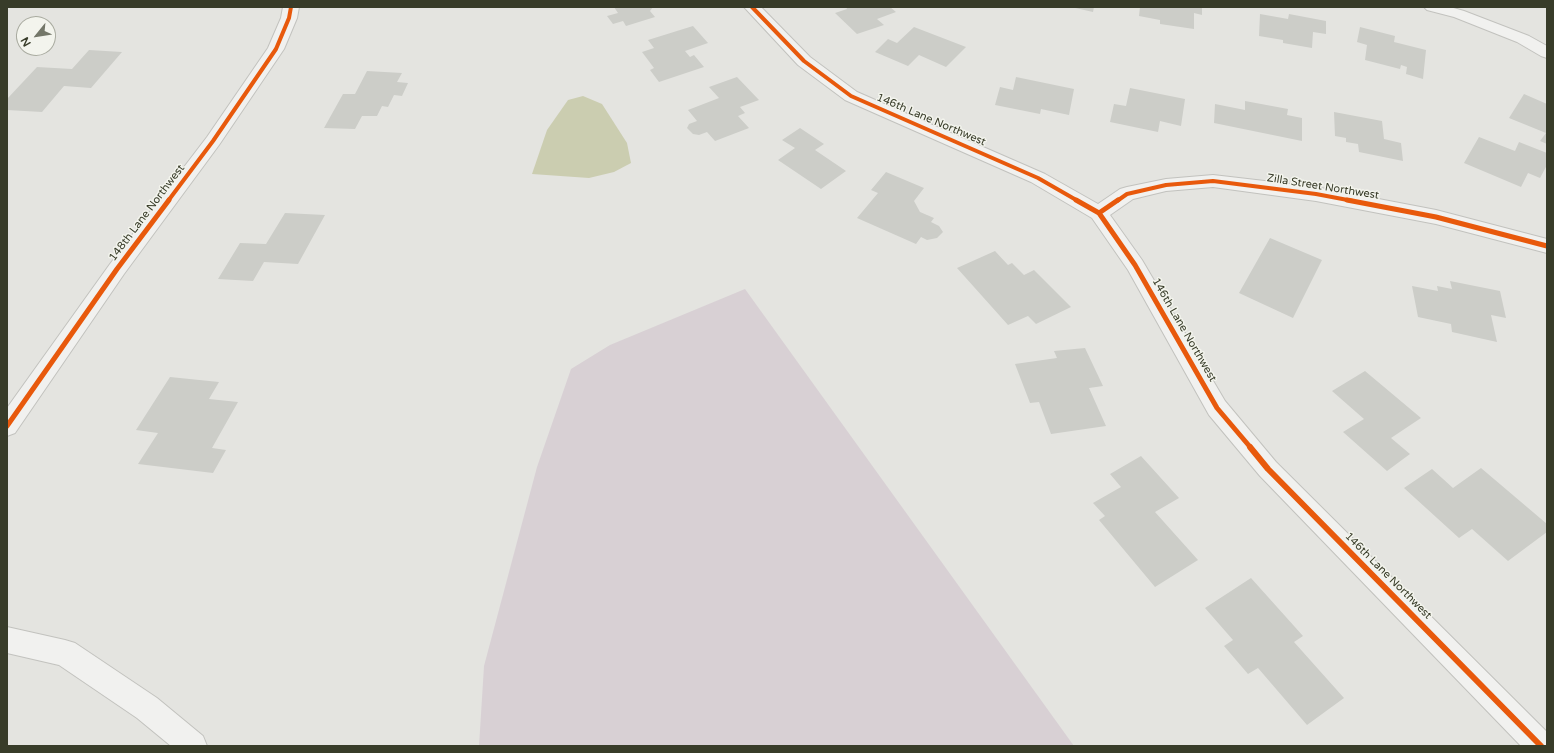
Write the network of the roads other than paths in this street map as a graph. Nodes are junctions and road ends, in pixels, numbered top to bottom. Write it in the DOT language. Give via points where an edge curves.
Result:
graph roads {
  1 [pos="291,7"];
  2 [pos="752,7"];
  3 [pos="1432,7"];
  4 [pos="1547,53"];
  5 [pos="1099,213"];
  6 [pos="1547,246"];
  7 [pos="7,426"];
  8 [pos="7,640"];
  9 [pos="193,746"];
  10 [pos="1541,746"];
  1 -- 7 [label="street, 148th Lane Northwest" via="276,49 213,141 117,269"];
  2 -- 5 [label="street, 146th Lane Northwest" via="804,61 851,96 1038,178"];
  3 -- 4 [label="street" via="1489,25 1523,39"];
  5 -- 6 [label="street, Zilla Street Northwest" via="1127,194 1166,185 1213,181 1316,194 1436,217"];
  5 -- 10 [label="street, 146th Lane Northwest" via="1135,265 1217,408 1268,469"];
  8 -- 9 [label="street" via="65,653 147,708"];
}
